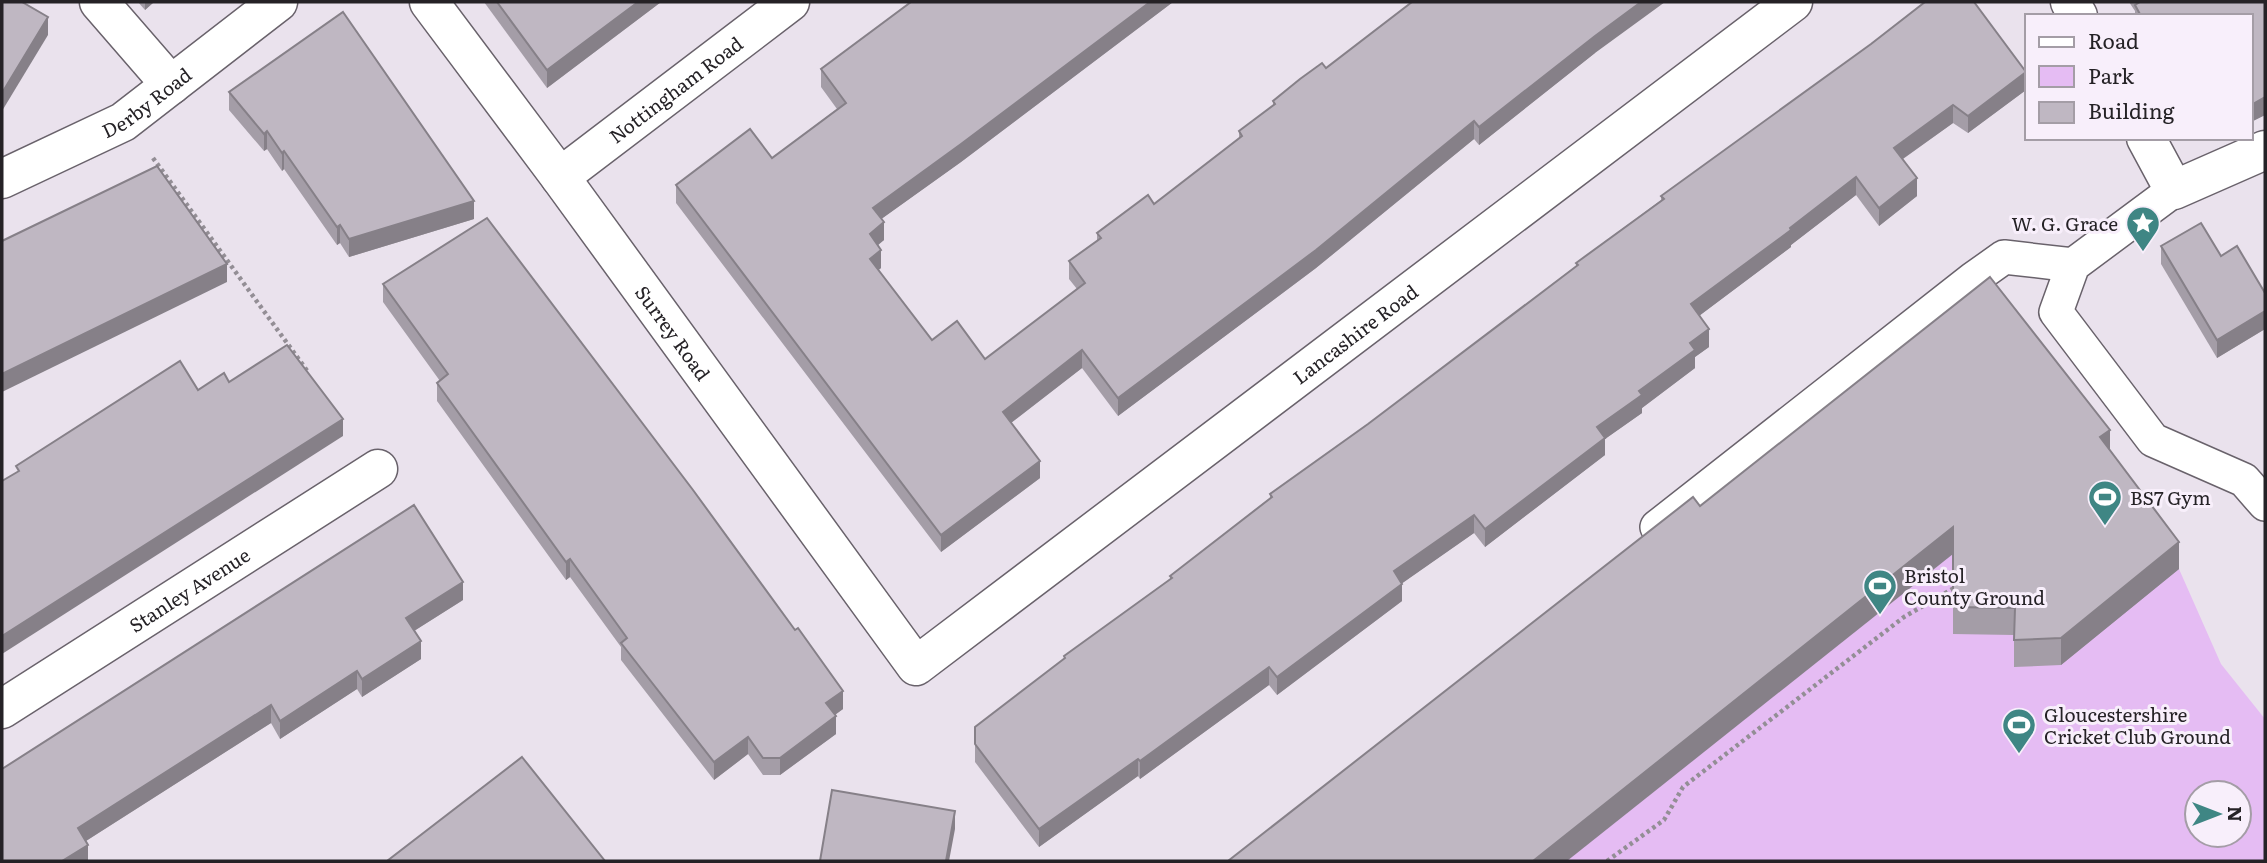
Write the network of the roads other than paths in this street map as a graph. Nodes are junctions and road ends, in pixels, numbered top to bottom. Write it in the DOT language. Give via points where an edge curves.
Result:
graph roads {
  1 [pos="99,2"];
  2 [pos="278,2"];
  3 [pos="429,2"];
  4 [pos="790,2"];
  5 [pos="1793,2"];
  6 [pos="171,85"];
  7 [pos="2147,140"];
  8 [pos="2265,150"];
  9 [pos="560,177"];
  10 [pos="2,179"];
  11 [pos="2174,190"];
  12 [pos="2073,265"];
  13 [pos="378,469"];
  14 [pos="2265,505"];
  15 [pos="1635,544"];
  16 [pos="916,666"];
  17 [pos="2,709"];
  1 -- 6 [label="street"];
  2 -- 6 [label="street, Derby Road"];
  3 -- 9 [label="street, Surrey Road"];
  4 -- 9 [label="street, Nottingham Road"];
  5 -- 16 [label="street, Lancashire Road"];
  6 -- 10 [label="street, Derby Road" via="123,122"];
  7 -- 11 [label="street"];
  8 -- 11 [label="street"];
  9 -- 16 [label="street, Surrey Road"];
  11 -- 12 [label="lane"];
  12 -- 14 [label="lane" via="2056,312 2153,440 2244,480"];
  12 -- 15 [label="lane" via="2004,257"];
  13 -- 17 [label="street, Stanley Avenue"];
}
